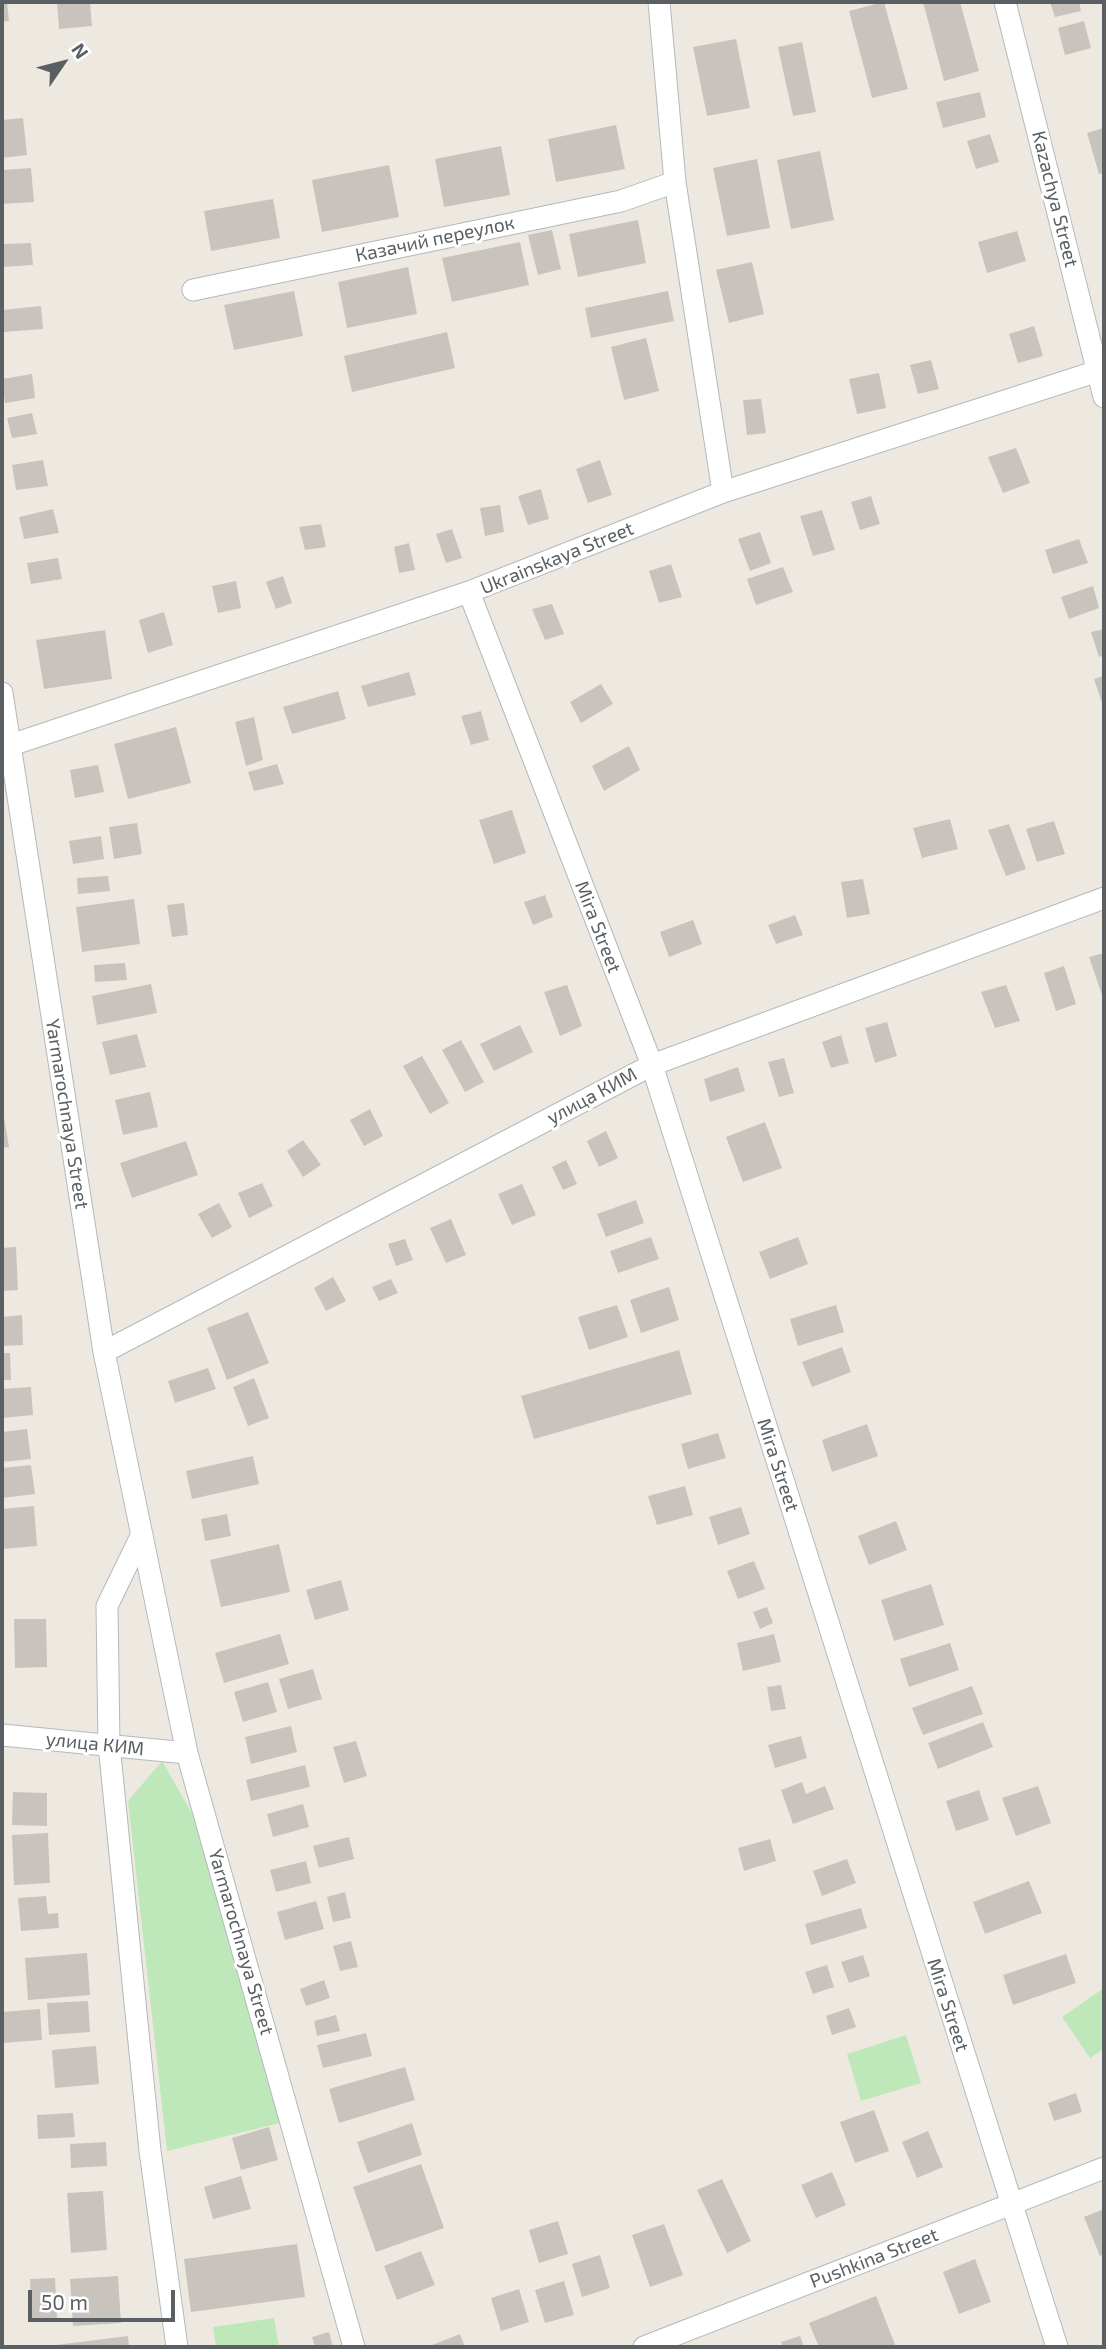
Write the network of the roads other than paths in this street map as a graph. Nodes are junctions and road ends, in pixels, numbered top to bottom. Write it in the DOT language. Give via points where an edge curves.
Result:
graph roads {
  1 [pos="659,2"];
  2 [pos="1005,2"];
  3 [pos="675,182"];
  4 [pos="194,290"];
  5 [pos="1101,370"];
  6 [pos="1104,397"];
  7 [pos="723,492"];
  8 [pos="469,592"];
  9 [pos="2,693"];
  10 [pos="8,746"];
  11 [pos="1104,898"];
  12 [pos="652,1065"];
  13 [pos="104,1352"];
  14 [pos="142,1534"];
  15 [pos="2,1735"];
  16 [pos="109,1745"];
  17 [pos="187,1753"];
  18 [pos="1104,2168"];
  19 [pos="1011,2205"];
  20 [pos="177,2347"];
  21 [pos="354,2347"];
  22 [pos="644,2347"];
  23 [pos="1058,2347"];
  1 -- 3 [label="street"];
  2 -- 5 [label="street, Kazachya Street"];
  3 -- 4 [label="street, Казачий переулок" via="621,201"];
  3 -- 7 [label="street"];
  5 -- 6 [label="street, Kazachya Street"];
  5 -- 7 [label="street, Ukrainskaya Street"];
  7 -- 8 [label="street, Ukrainskaya Street"];
  8 -- 10 [label="street, Ukrainskaya Street"];
  8 -- 12 [label="street, Mira Street"];
  9 -- 10 [label="street, Yarmarochnaya Street"];
  10 -- 13 [label="street, Yarmarochnaya Street"];
  11 -- 12 [label="street, улица КИМ"];
  12 -- 13 [label="street, улица КИМ"];
  12 -- 19 [label="street, Mira Street"];
  13 -- 14 [label="street, Yarmarochnaya Street"];
  14 -- 16 [label="street" via="107,1606"];
  14 -- 17 [label="street, Yarmarochnaya Street"];
  15 -- 16 [label="street, улица КИМ"];
  16 -- 17 [label="street, улица КИМ"];
  16 -- 20 [label="street" via="150,2151"];
  17 -- 21 [label="street, Yarmarochnaya Street"];
  18 -- 19 [label="street, Pushkina Street"];
  19 -- 22 [label="street, Pushkina Street"];
  19 -- 23 [label="street, Mira Street"];
}
